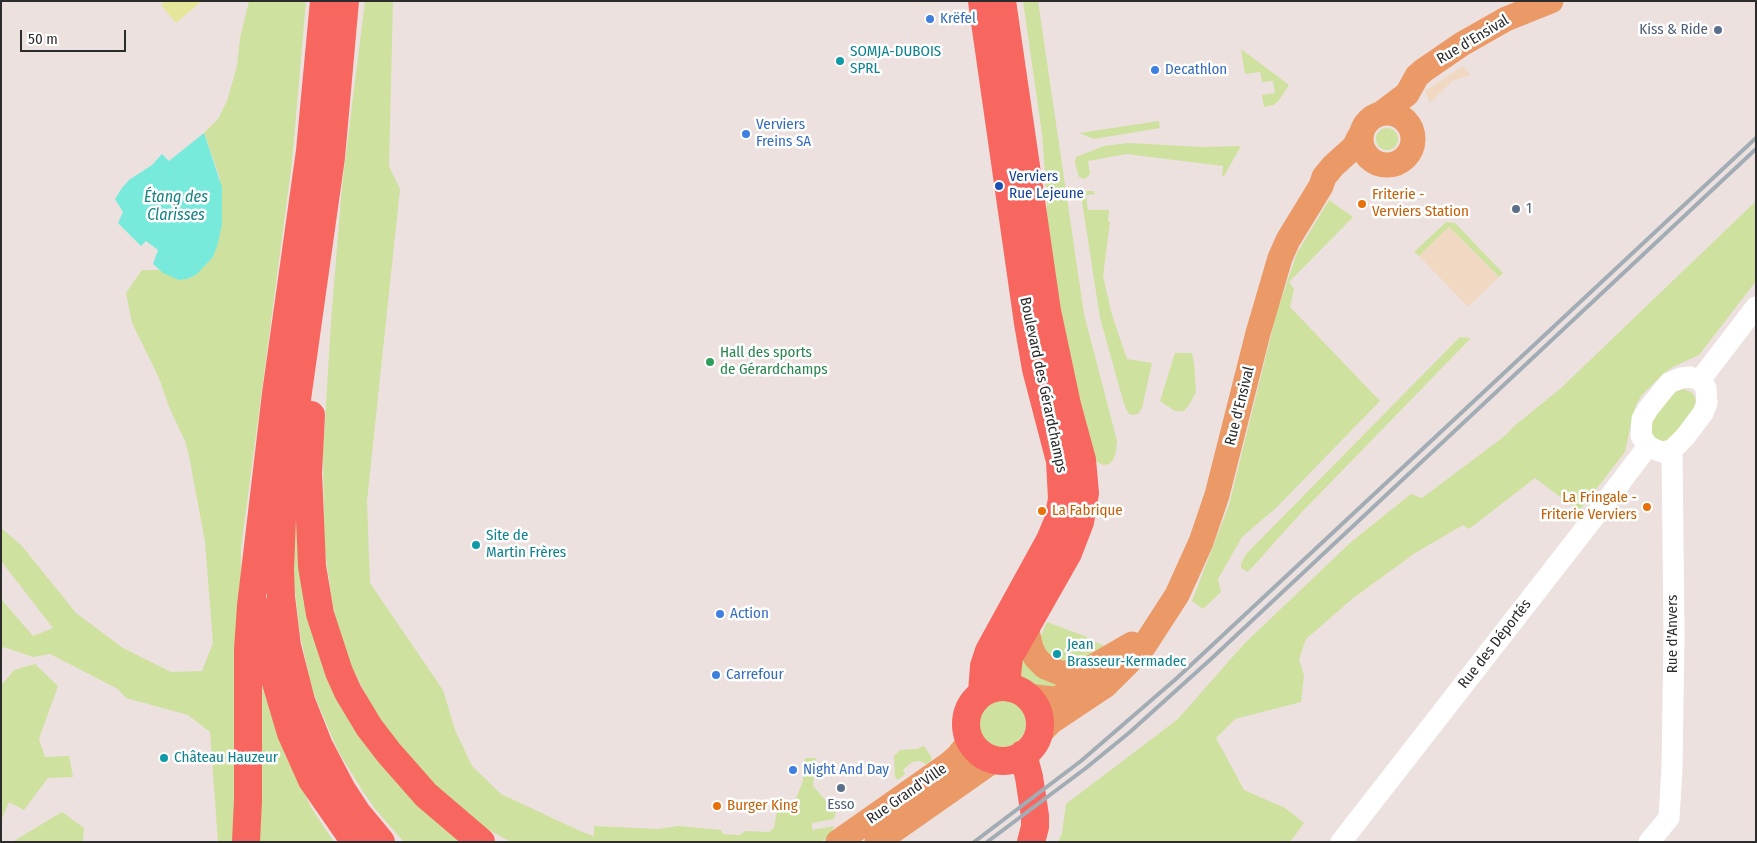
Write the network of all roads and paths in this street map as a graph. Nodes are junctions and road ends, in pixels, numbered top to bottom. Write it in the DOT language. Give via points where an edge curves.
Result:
graph roads {
  1 [pos="982,1"];
  2 [pos="1002,1"];
  3 [pos="1551,1"];
  4 [pos="334,10"];
  5 [pos="1407,94"];
  6 [pos="1382,113"];
  7 [pos="1410,125"];
  8 [pos="1362,132"];
  9 [pos="1380,163"];
  10 [pos="1321,186"];
  11 [pos="320,239"];
  12 [pos="1756,307"];
  13 [pos="1700,380"];
  14 [pos="1648,446"];
  15 [pos="1672,450"];
  16 [pos="258,557"];
  17 [pos="1157,625"];
  18 [pos="1026,626"];
  19 [pos="1134,643"];
  20 [pos="1018,692"];
  21 [pos="982,694"];
  22 [pos="970,740"];
  23 [pos="1030,745"];
  24 [pos="994,760"];
  25 [pos="334,795"];
  26 [pos="248,800"];
  27 [pos="472,833"];
  28 [pos="246,842"];
  29 [pos="253,842"];
  30 [pos="355,842"];
  31 [pos="380,842"];
  32 [pos="496,842"];
  33 [pos="838,842"];
  34 [pos="877,842"];
  35 [pos="1031,842"];
  36 [pos="1341,842"];
  37 [pos="1649,842"];
  1 -- 21 [label="highway, Boulevard des Gérardchamps" via="1028,323 1036,369 1060,461 1062,490 1061,510 1050,540 989,651 984,666"];
  2 -- 18 [label="highway, Boulevard des Gérardchamps" via="1047,311 1085,481 1083,508 1073,542"];
  3 -- 5 [label="main road, Rue d'Ensival" via="1506,19 1462,44 1417,76"];
  4 -- 11 [label="highway" via="331,157"];
  4 -- 16 [label="highway" via="310,151 276,394"];
  5 -- 6 [label="main road, Rue d'Ensival"];
  5 -- 7 [label="main road"];
  6 -- 7 [label="main road" via="1397,115"];
  6 -- 8 [label="main road" via="1370,120"];
  7 -- 9 [label="main road" via="1413,140 1406,156 1392,164"];
  8 -- 9 [label="main road" via="1363,150 1368,158"];
  8 -- 10 [label="main road, Rue d'Ensival" via="1354,147 1324,177"];
  9 -- 10 [label="main road, Rue d'Ensival" via="1347,167"];
  10 -- 17 [label="main road, Rue d'Ensival" via="1280,258 1212,511 1188,573"];
  11 -- 25 [label="highway" via="288,462 280,570 287,646 301,701"];
  11 -- 27 [label="highway" via="308,473 312,566 320,614 339,672 369,727 426,795"];
  12 -- 13 [label="street"];
  13 -- 14 [label="street" via="1681,378 1662,391 1642,419 1641,436"];
  13 -- 15 [label="street" via="1708,394 1707,403 1685,437"];
  14 -- 15 [label="street" via="1662,452"];
  14 -- 36 [label="street, Rue des Déportés"];
  15 -- 37 [label="street, Rue d'Anvers" via="1672,768 1669,818"];
  16 -- 25 [label="highway" via="263,616 282,708 312,780"];
  16 -- 26 [label="highway" via="248,650"];
  17 -- 19 [label="main road, Rue d'Ensival"];
  17 -- 23 [label="main road, Rue d'Ensival" via="1144,646 1106,685 1052,721"];
  18 -- 19 [label="main road" via="1030,648 1036,658 1045,667 1060,673 1089,669"];
  18 -- 20 [label="highway, Boulevard des Gérardchamps" via="1009,658 1007,674"];
  19 -- 20 [label="main road, Rue d'Ensival" via="1102,672 1063,696 1048,699"];
  20 -- 21 [label="highway" via="997,688"];
  20 -- 23 [label="highway" via="1032,701 1038,714 1039,727"];
  21 -- 22 [label="highway" via="966,716"];
  22 -- 24 [label="highway" via="982,755"];
  22 -- 33 [label="main road, Rue Grand'Ville" via="949,764"];
  23 -- 24 [label="highway" via="1007,760"];
  23 -- 35 [label="highway" via="1029,777 1035,816"];
  24 -- 34 [label="main road, Rue Grand'Ville"];
  25 -- 30 [label="highway"];
  25 -- 31 [label="highway" via="357,813"];
  26 -- 28 [label="highway"];
  26 -- 29 [label="highway"];
  27 -- 32 [label="highway"];
}
